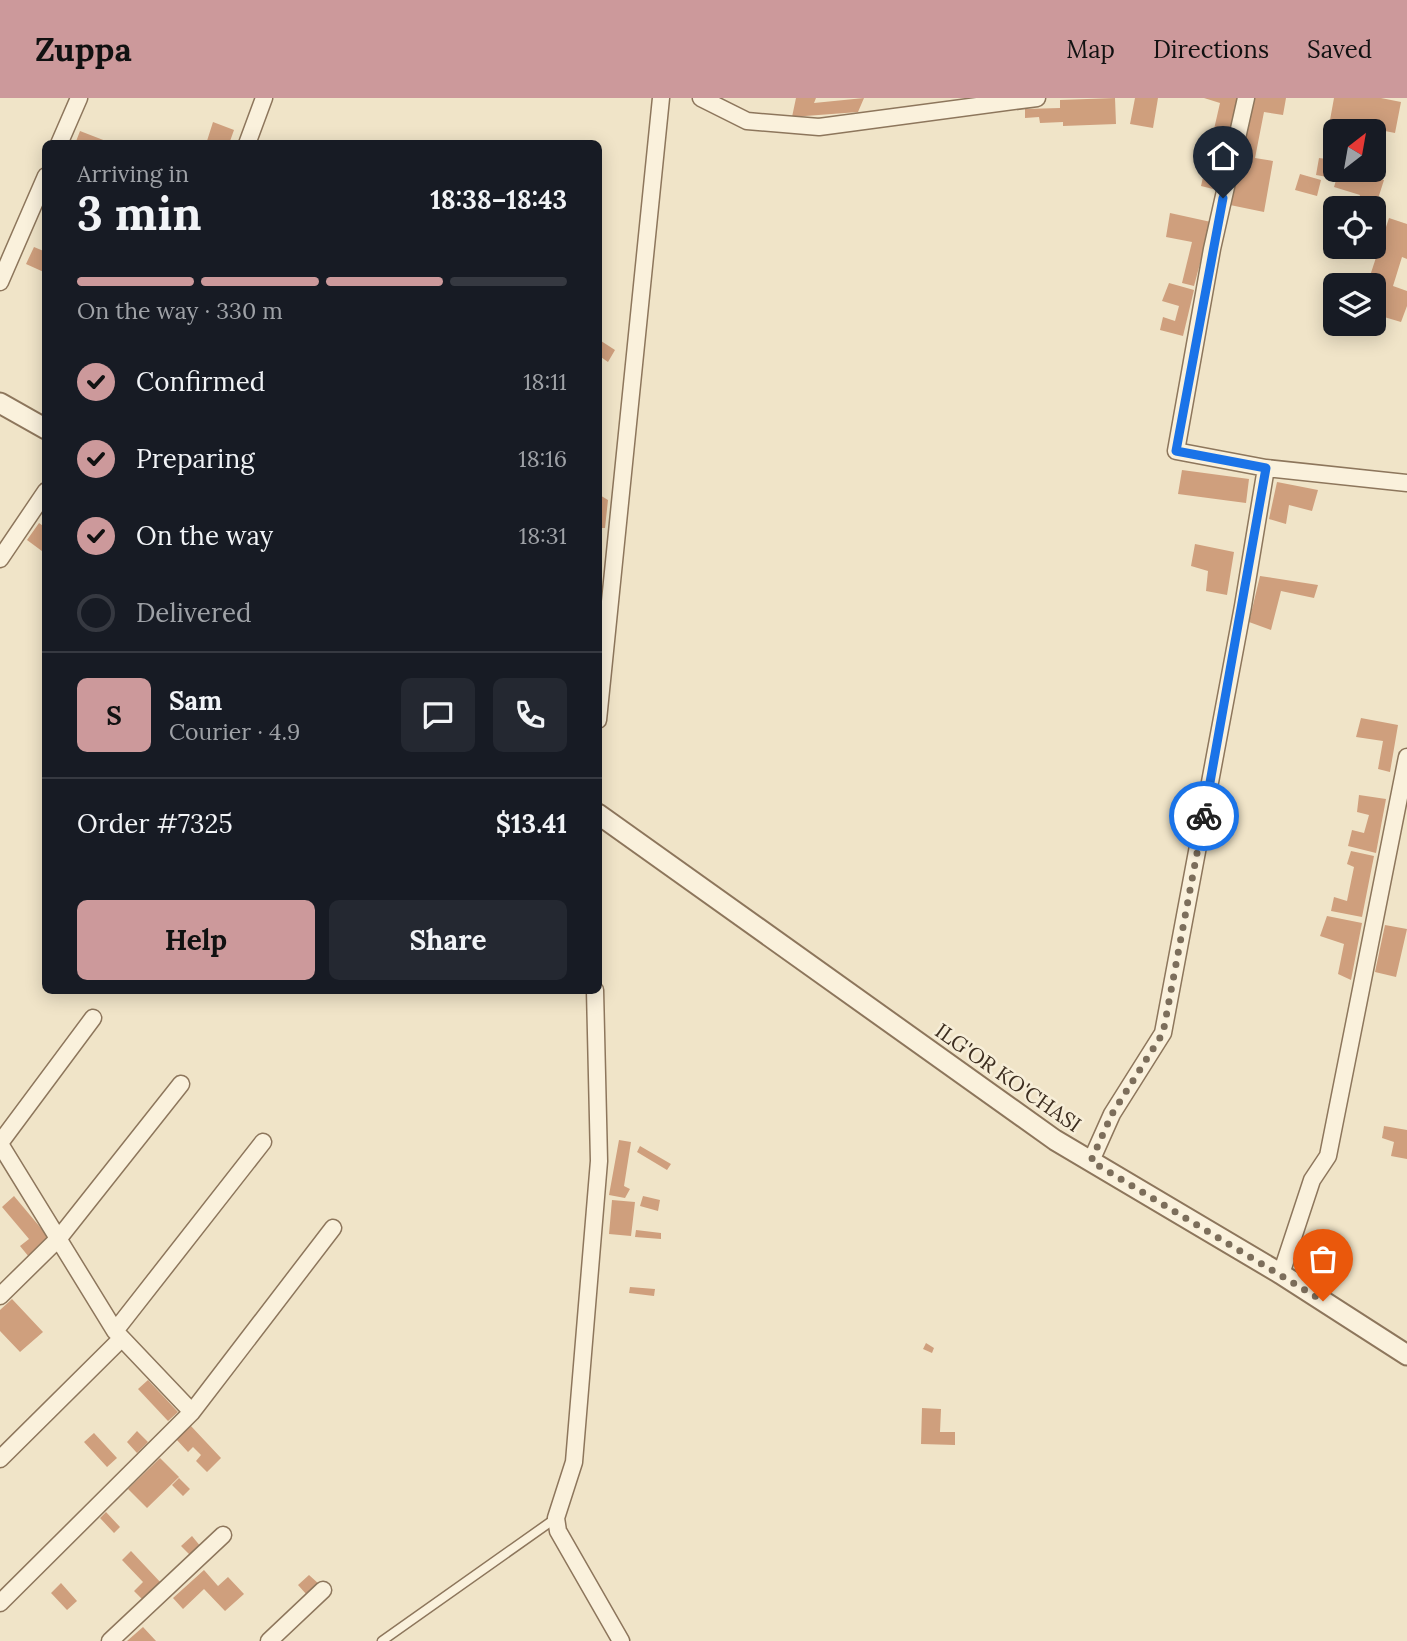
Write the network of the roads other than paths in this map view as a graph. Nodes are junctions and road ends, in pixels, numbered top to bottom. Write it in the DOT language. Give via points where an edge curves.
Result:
graph roads {
  1 [pos="79,98"];
  2 [pos="264,98"];
  3 [pos="661,98"];
  4 [pos="701,98"];
  5 [pos="1037,98"];
  6 [pos="1246,98"];
  7 [pos="61,140"];
  8 [pos="248,140"];
  9 [pos="42,185"];
  10 [pos="0,282"];
  11 [pos="0,403"];
  12 [pos="42,427"];
  13 [pos="1266,468"];
  14 [pos="1407,483"];
  15 [pos="42,497"];
  16 [pos="0,559"];
  17 [pos="602,681"];
  18 [pos="1407,757"];
  19 [pos="602,817"];
  20 [pos="594,994"];
  21 [pos="93,1018"];
  22 [pos="181,1084"];
  23 [pos="263,1142"];
  24 [pos="0,1143"];
  25 [pos="1091,1161"];
  26 [pos="333,1228"];
  27 [pos="59,1238"];
  28 [pos="1281,1274"];
  29 [pos="0,1296"];
  30 [pos="118,1335"];
  31 [pos="1407,1355"];
  32 [pos="192,1412"];
  33 [pos="0,1459"];
  34 [pos="556,1518"];
  35 [pos="223,1535"];
  36 [pos="323,1590"];
  37 [pos="0,1603"];
  38 [pos="110,1641"];
  39 [pos="270,1641"];
  40 [pos="382,1641"];
  41 [pos="621,1641"];
  1 -- 7 [label="street"];
  2 -- 8 [label="street"];
  3 -- 17 [label="street"];
  4 -- 5 [label="street" via="747,121 819,127"];
  6 -- 13 [label="street" via="1212,249 1176,451"];
  9 -- 10 [label="street"];
  11 -- 12 [label="street"];
  13 -- 14 [label="street"];
  13 -- 25 [label="street" via="1163,1033 1112,1114"];
  15 -- 16 [label="street"];
  18 -- 28 [label="street" via="1328,1156 1312,1180"];
  19 -- 25 [label="street, ILG'OR KO'CHASI" via="1055,1140"];
  20 -- 34 [label="street" via="599,1161 574,1462"];
  21 -- 24 [label="street"];
  22 -- 27 [label="street"];
  23 -- 30 [label="street"];
  24 -- 27 [label="street"];
  25 -- 28 [label="street, ILG'OR KO'CHASI"];
  26 -- 32 [label="street"];
  27 -- 29 [label="street"];
  27 -- 30 [label="street"];
  28 -- 31 [label="street, ILG'OR KO'CHASI"];
  30 -- 32 [label="street"];
  30 -- 33 [label="street"];
  32 -- 37 [label="street"];
  34 -- 40 [label="lane"];
  34 -- 41 [label="street" via="558,1531"];
  35 -- 38 [label="street"];
  36 -- 39 [label="street"];
}
